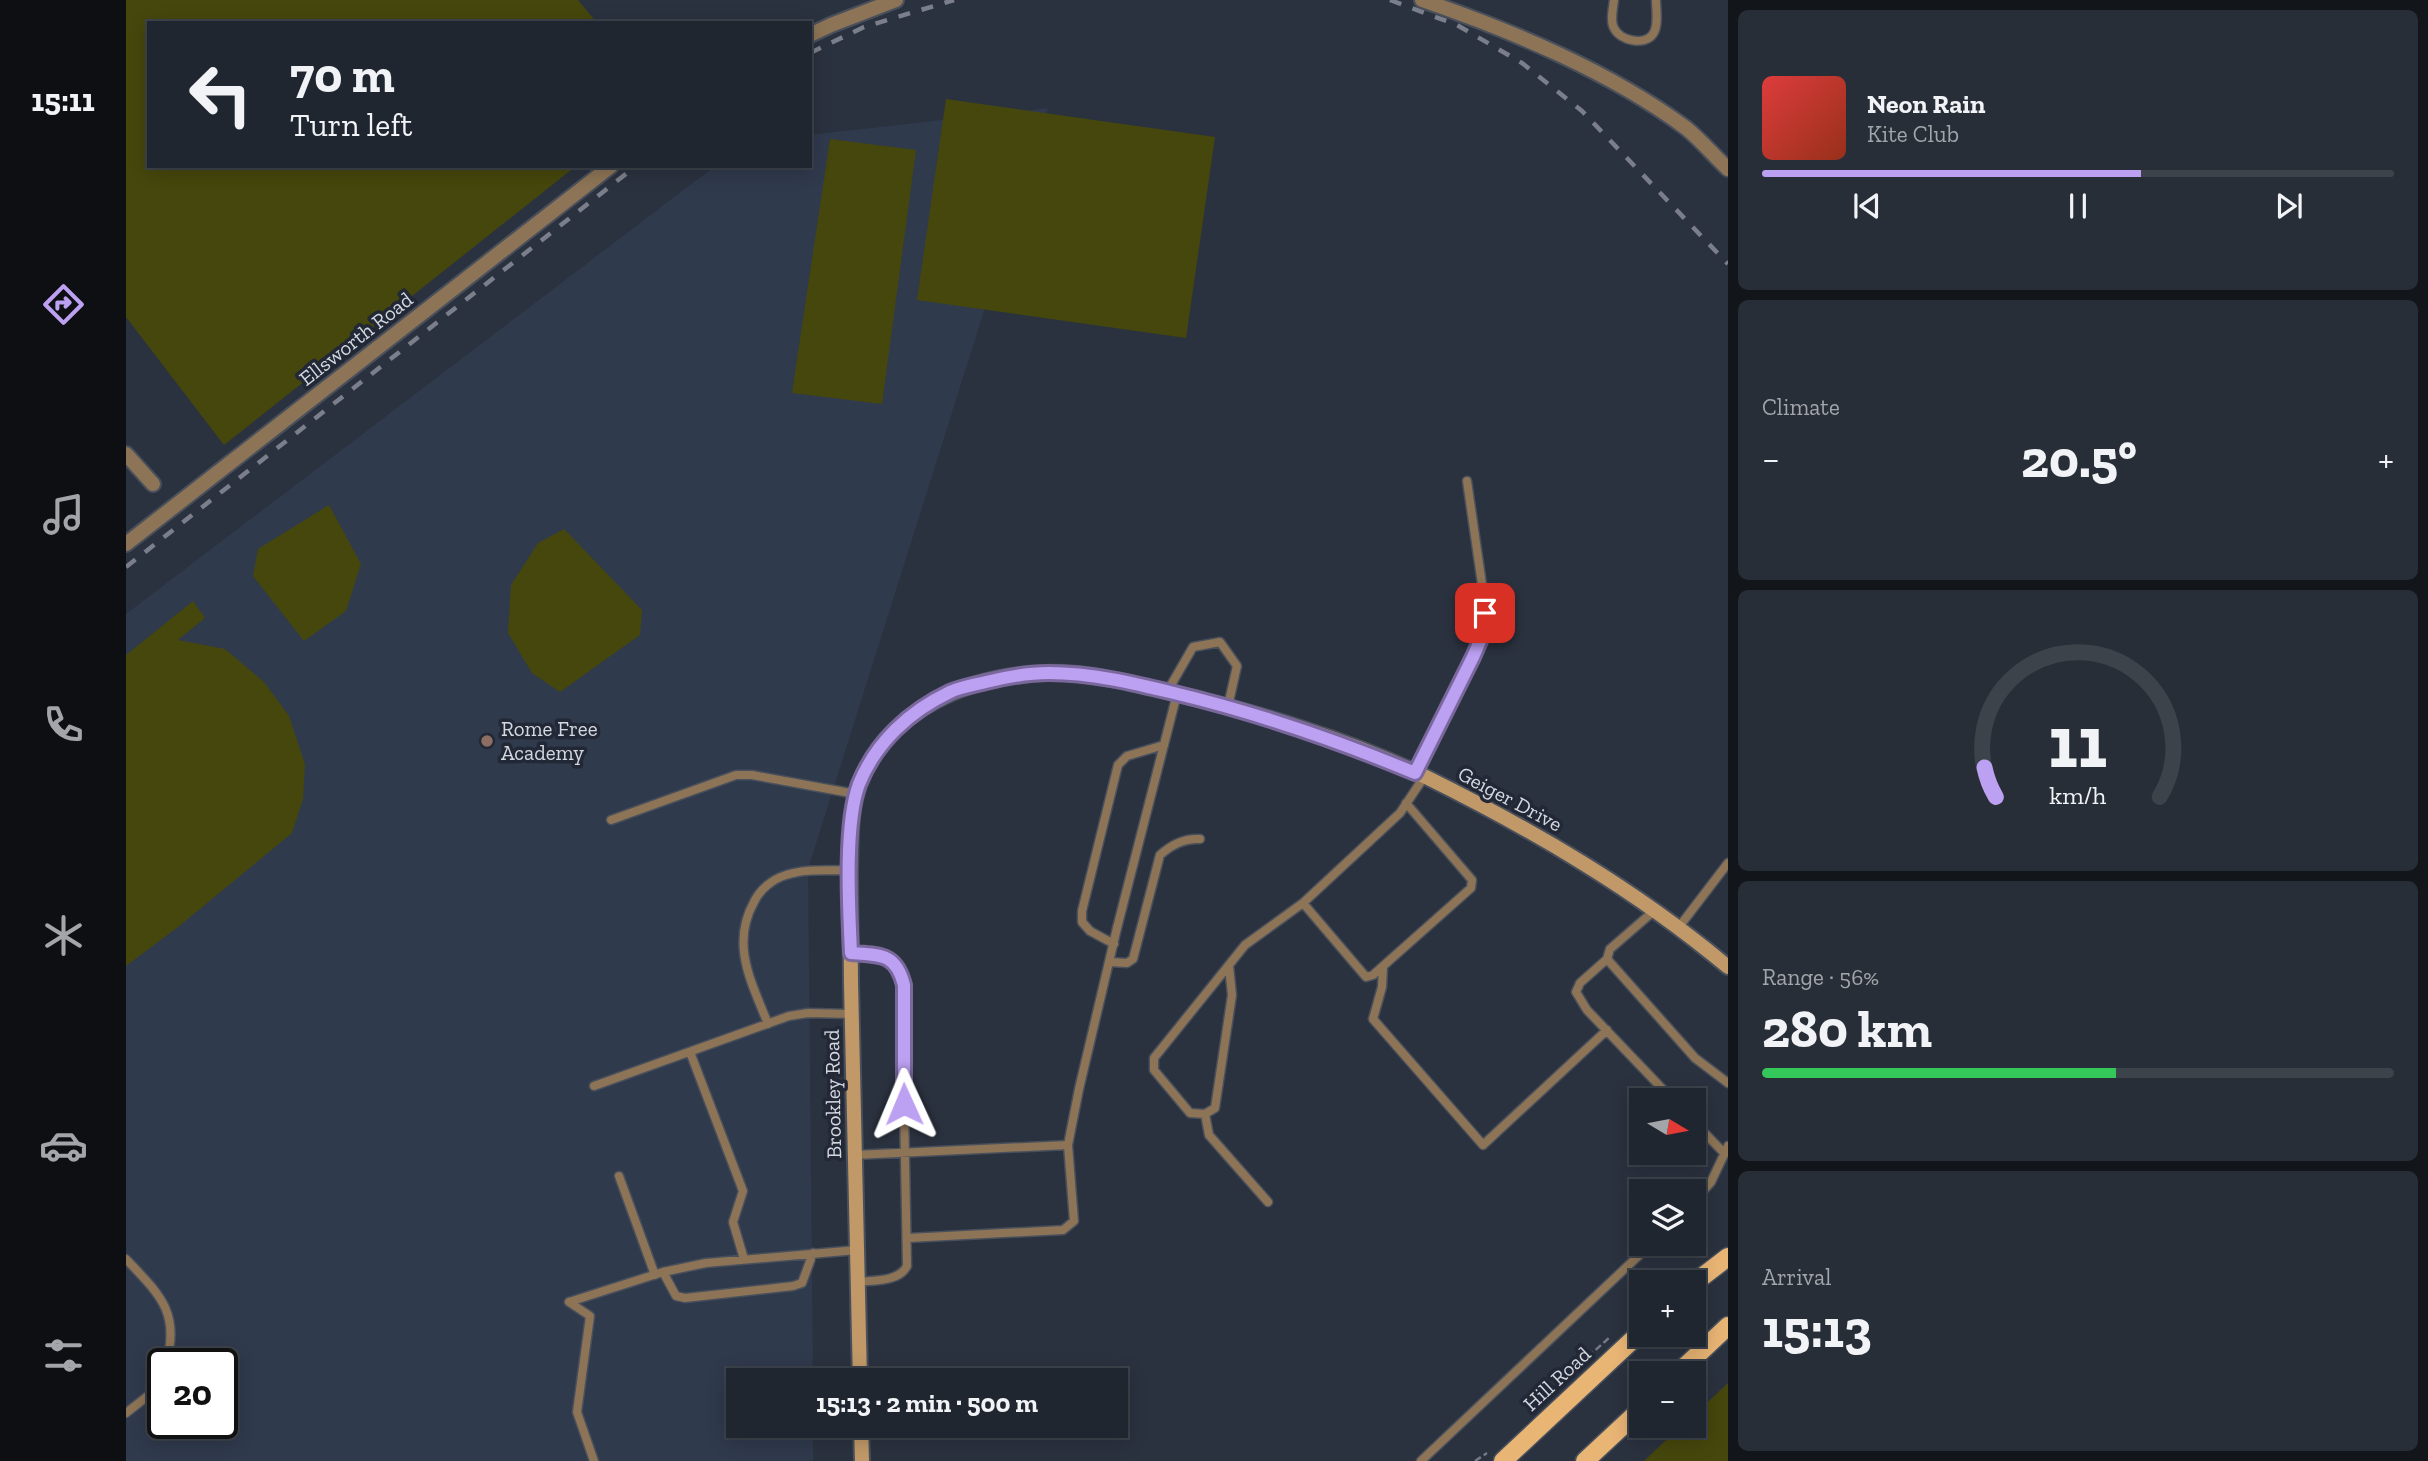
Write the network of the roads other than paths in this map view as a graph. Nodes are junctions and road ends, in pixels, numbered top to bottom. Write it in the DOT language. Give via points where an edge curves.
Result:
graph roads {
  1 [pos="896,0"];
  2 [pos="1422,0"];
  3 [pos="1614,0"];
  4 [pos="1656,0"];
  5 [pos="812,34"];
  6 [pos="608,168"];
  7 [pos="1728,169"];
  8 [pos="126,454"];
  9 [pos="1467,481"];
  10 [pos="153,484"];
  11 [pos="126,544"];
  12 [pos="1172,693"];
  13 [pos="1228,706"];
  14 [pos="1164,745"];
  15 [pos="1420,775"];
  16 [pos="855,800"];
  17 [pos="1406,803"];
  18 [pos="611,820"];
  19 [pos="1200,839"];
  20 [pos="1728,863"];
  21 [pos="850,870"];
  22 [pos="1304,903"];
  23 [pos="1655,910"];
  24 [pos="1679,927"];
  25 [pos="1114,944"];
  26 [pos="851,953"];
  27 [pos="1607,959"];
  28 [pos="1110,962"];
  29 [pos="1229,966"];
  30 [pos="1383,967"];
  31 [pos="1728,967"];
  32 [pos="852,1014"];
  33 [pos="768,1024"];
  34 [pos="1607,1030"];
  35 [pos="691,1052"];
  36 [pos="1728,1083"];
  37 [pos="594,1086"];
  38 [pos="1662,1088"];
  39 [pos="1205,1114"];
  40 [pos="1706,1132"];
  41 [pos="1068,1145"];
  42 [pos="1726,1150"];
  43 [pos="905,1154"];
  44 [pos="855,1156"];
  45 [pos="619,1176"];
  46 [pos="1706,1188"];
  47 [pos="1268,1202"];
  48 [pos="908,1238"];
  49 [pos="858,1250"];
  50 [pos="813,1253"];
  51 [pos="1638,1256"];
  52 [pos="1728,1257"];
  53 [pos="126,1259"];
  54 [pos="744,1259"];
  55 [pos="659,1273"];
  56 [pos="1706,1274"];
  57 [pos="858,1282"];
  58 [pos="1728,1326"];
  59 [pos="1629,1343"];
  60 [pos="168,1348"];
  61 [pos="1692,1361"];
  62 [pos="860,1368"];
  63 [pos="147,1397"];
  64 [pos="126,1413"];
  65 [pos="1629,1420"];
  66 [pos="861,1438"];
  67 [pos="594,1461"];
  68 [pos="862,1461"];
  69 [pos="1421,1461"];
  70 [pos="1503,1461"];
  71 [pos="1585,1461"];
  1 -- 5 [label="street"];
  2 -- 7 [label="street" via="1564,57 1626,88 1688,130"];
  3 -- 4 [label="lane" via="1615,30 1624,38 1641,41 1656,30"];
  6 -- 11 [label="street, Ellsworth Road"];
  8 -- 10 [label="street"];
  9 -- 15 [label="lane" via="1486,627"];
  12 -- 13 [label="street, Geiger Drive"];
  12 -- 13 [label="lane" via="1194,648 1220,642 1237,666"];
  12 -- 14 [label="lane"];
  12 -- 16 [label="street, Geiger Drive" via="1075,674 1045,673 1009,676 952,691 895,730 870,761"];
  13 -- 15 [label="street, Geiger Drive" via="1350,746"];
  14 -- 25 [label="lane"];
  14 -- 25 [label="lane" via="1127,755 1118,765 1082,911 1082,922 1090,931"];
  15 -- 17 [label="lane"];
  15 -- 23 [label="street, Geiger Drive" via="1567,853"];
  16 -- 18 [label="lane" via="736,775"];
  16 -- 21 [label="street, Brookley Road"];
  17 -- 22 [label="lane"];
  17 -- 30 [label="lane" via="1472,880 1471,888"];
  19 -- 28 [label="lane" via="1187,838 1160,856 1133,959"];
  20 -- 24 [label="lane"];
  21 -- 26 [label="street, Brookley Road"];
  21 -- 33 [label="lane" via="785,875 757,896 747,914 743,955"];
  22 -- 29 [label="lane" via="1245,946"];
  22 -- 30 [label="lane" via="1366,976"];
  23 -- 24 [label="street, Geiger Drive"];
  23 -- 27 [label="lane" via="1610,950"];
  24 -- 31 [label="street, Geiger Drive"];
  25 -- 28 [label="lane"];
  26 -- 32 [label="street, Brookley Road"];
  26 -- 43 [label="lane" via="887,957 900,970 904,985"];
  27 -- 34 [label="lane" via="1576,992"];
  27 -- 36 [label="lane" via="1695,1058"];
  28 -- 41 [label="lane"];
  29 -- 39 [label="lane" via="1232,995 1218,1092 1215,1108"];
  29 -- 39 [label="lane" via="1154,1058 1154,1070 1190,1113"];
  30 -- 34 [label="lane" via="1373,1019 1483,1145"];
  32 -- 33 [label="lane" via="808,1013"];
  32 -- 44 [label="street, Brookley Road"];
  33 -- 35 [label="lane"];
  34 -- 38 [label="lane"];
  35 -- 37 [label="lane"];
  35 -- 54 [label="lane" via="743,1191 733,1222"];
  39 -- 47 [label="lane" via="1209,1135"];
  40 -- 42 [label="lane"];
  41 -- 43 [label="lane"];
  41 -- 48 [label="lane" via="1074,1221 1063,1230"];
  42 -- 46 [label="lane"];
  43 -- 44 [label="lane"];
  43 -- 48 [label="lane"];
  44 -- 49 [label="street, Brookley Road"];
  45 -- 55 [label="lane"];
  48 -- 57 [label="lane" via="904,1273"];
  49 -- 50 [label="lane"];
  49 -- 57 [label="street, Brookley Road"];
  50 -- 54 [label="lane"];
  50 -- 55 [label="lane" via="802,1283 793,1286 685,1298 676,1296"];
  51 -- 69 [label="lane"];
  52 -- 56 [label="main road"];
  53 -- 60 [label="lane" via="165,1305"];
  54 -- 55 [label="lane"];
  55 -- 67 [label="lane" via="569,1302 590,1316 577,1412"];
  57 -- 62 [label="street, Brookley Road"];
  58 -- 61 [label="main road"];
  59 -- 70 [label="main road, Hill Road"];
  63 -- 64 [label="lane"];
  65 -- 71 [label="main road"];
  66 -- 68 [label="street"];
}
